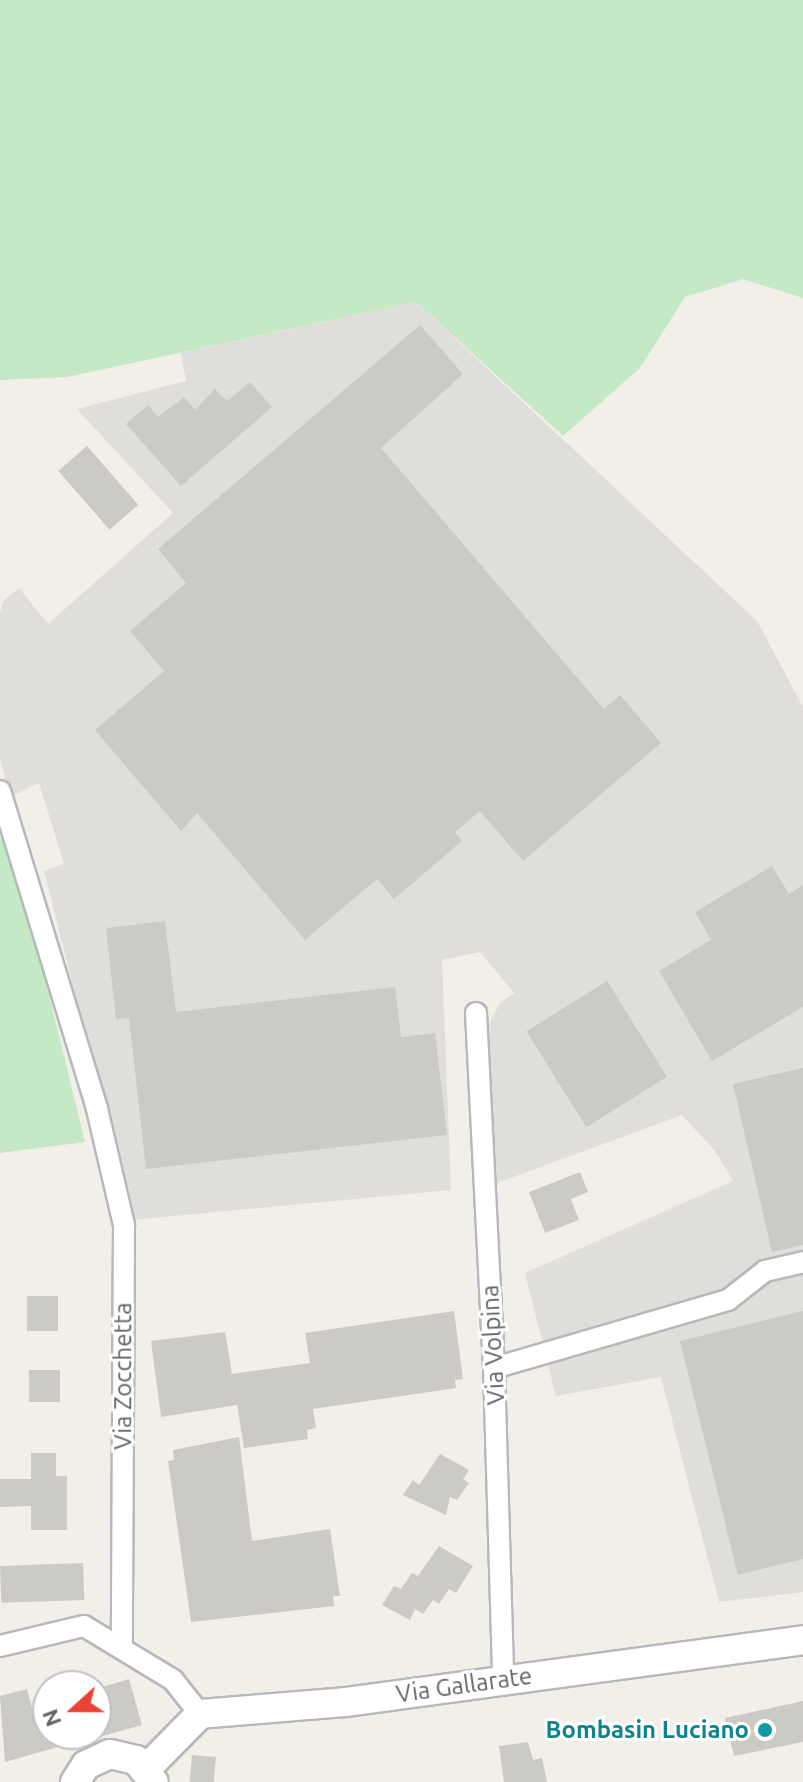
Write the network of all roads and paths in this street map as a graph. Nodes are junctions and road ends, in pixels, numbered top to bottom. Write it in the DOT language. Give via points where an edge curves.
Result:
graph roads {
  1 [pos="0,791"];
  2 [pos="476,1013"];
  3 [pos="803,1262"];
  4 [pos="494,1368"];
  5 [pos="803,1626"];
  6 [pos="803,1640"];
  7 [pos="122,1645"];
  8 [pos="0,1646"];
  9 [pos="762,1646"];
  10 [pos="503,1678"];
  11 [pos="200,1714"];
  12 [pos="150,1775"];
  13 [pos="75,1782"];
  1 -- 7 [label="street, Via Zocchetta" via="97,1109 124,1225"];
  2 -- 4 [label="street, Via Volpina"];
  3 -- 4 [label="street" via="765,1271 728,1300"];
  4 -- 10 [label="street, Via Volpina"];
  5 -- 9 [label="street"];
  6 -- 9 [label="main road, Via Gallarate"];
  7 -- 8 [label="street" via="84,1626"];
  7 -- 11 [label="street" via="173,1680"];
  9 -- 10 [label="main road, Via Gallarate"];
  10 -- 11 [label="main road, Via Gallarate" via="346,1702"];
  11 -- 12 [label="main road"];
  12 -- 13 [label="main road" via="124,1755 110,1754 86,1765"];
}
